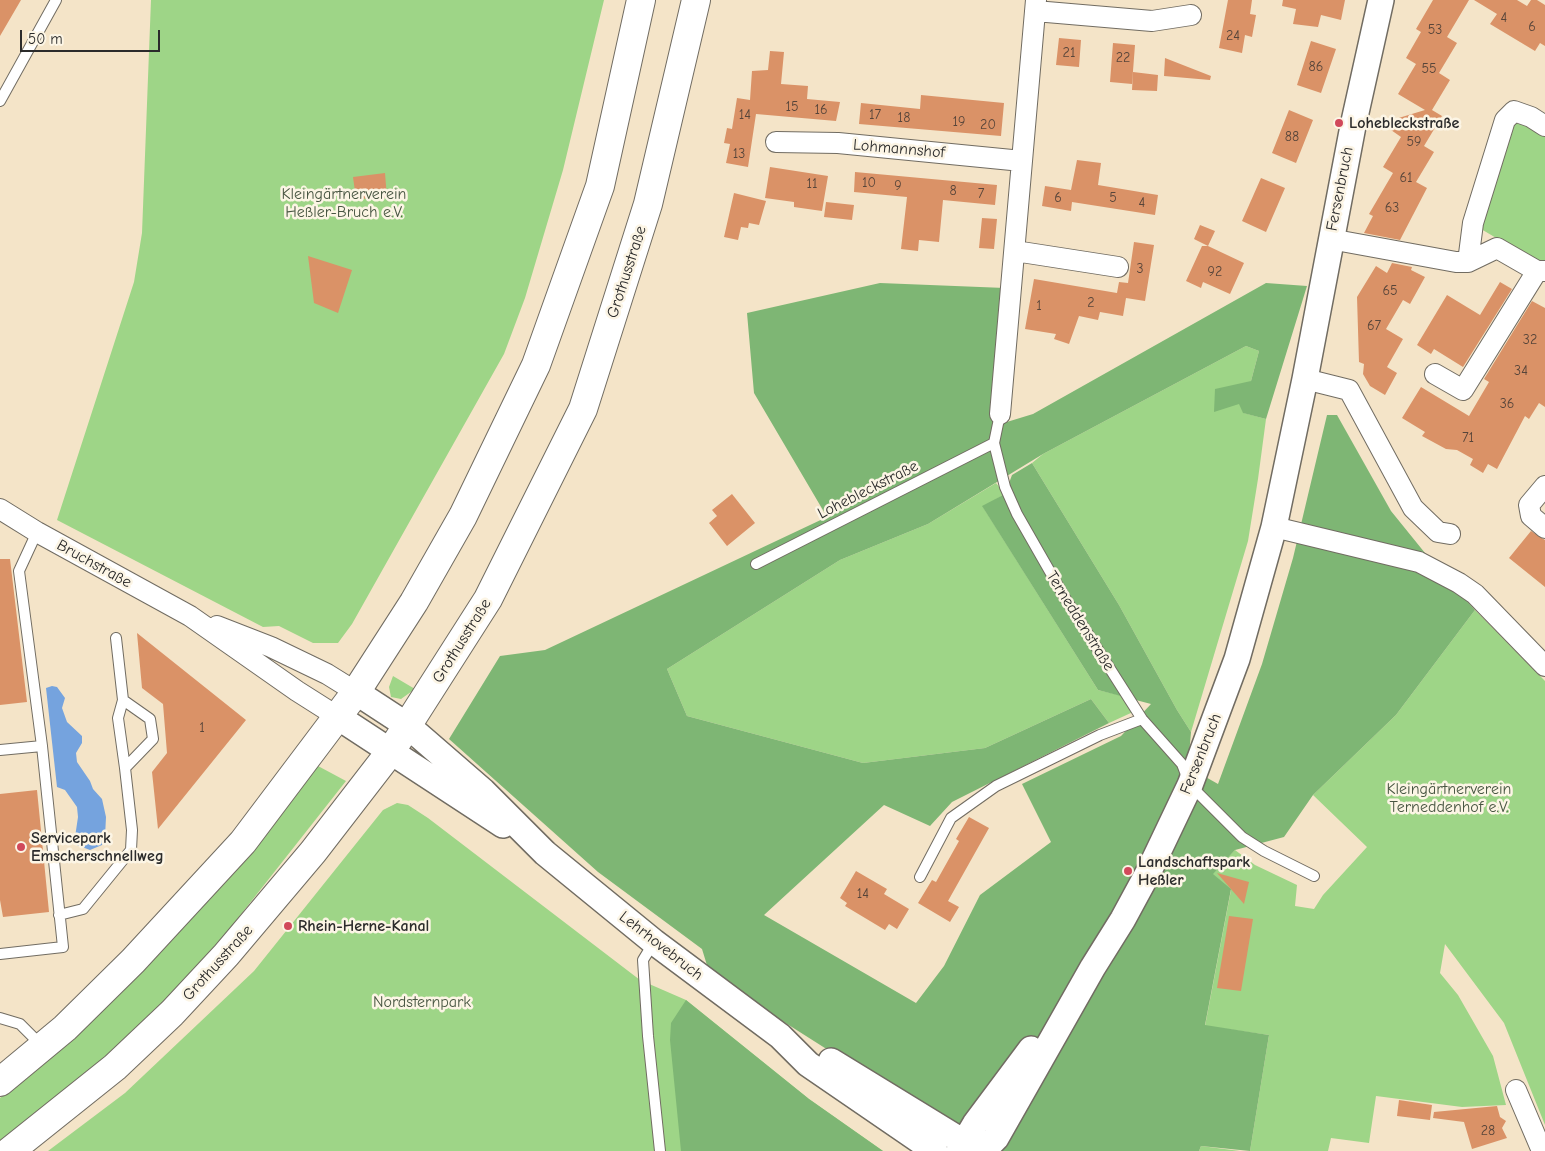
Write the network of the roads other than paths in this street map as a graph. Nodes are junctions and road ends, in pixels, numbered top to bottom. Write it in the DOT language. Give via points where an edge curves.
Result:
graph roads {
  1 [pos="56,0"];
  2 [pos="641,0"];
  3 [pos="696,0"];
  4 [pos="1381,0"];
  5 [pos="1036,5"];
  6 [pos="1191,15"];
  7 [pos="0,101"];
  8 [pos="1545,126"];
  9 [pos="776,142"];
  10 [pos="1022,161"];
  11 [pos="1330,238"];
  12 [pos="1015,250"];
  13 [pos="1468,262"];
  14 [pos="1118,267"];
  15 [pos="1541,271"];
  16 [pos="1435,374"];
  17 [pos="1305,380"];
  18 [pos="1000,414"];
  19 [pos="994,443"];
  20 [pos="1545,486"];
  21 [pos="0,509"];
  22 [pos="1274,527"];
  23 [pos="1545,528"];
  24 [pos="37,532"];
  25 [pos="1450,534"];
  26 [pos="756,564"];
  27 [pos="190,616"];
  28 [pos="116,638"];
  29 [pos="1545,666"];
  30 [pos="356,692"];
  31 [pos="123,700"];
  32 [pos="338,717"];
  33 [pos="1142,719"];
  34 [pos="408,726"];
  35 [pos="42,746"];
  36 [pos="0,750"];
  37 [pos="391,751"];
  38 [pos="125,768"];
  39 [pos="1190,785"];
  40 [pos="545,852"];
  41 [pos="1314,876"];
  42 [pos="920,877"];
  43 [pos="59,915"];
  44 [pos="654,942"];
  45 [pos="0,954"];
  46 [pos="0,1018"];
  47 [pos="780,1036"];
  48 [pos="43,1047"];
  49 [pos="0,1082"];
  50 [pos="1516,1090"];
  51 [pos="971,1148"];
  52 [pos="10,1151"];
  53 [pos="660,1151"];
  54 [pos="935,1151"];
  55 [pos="1542,1151"];
  1 -- 7 [label="lane"];
  2 -- 30 [label="main road" via="600,186 536,365 463,516 414,602"];
  3 -- 34 [label="main road, Grothusstraße" via="648,204 583,409 488,599"];
  4 -- 11 [label="street, Fersenbruch"];
  5 -- 6 [label="street" via="1152,21"];
  5 -- 10 [label="street"];
  8 -- 13 [label="street" via="1514,111 1505,120 1473,223"];
  9 -- 10 [label="street, Lohmannshof" via="838,143"];
  10 -- 12 [label="street"];
  11 -- 13 [label="street"];
  11 -- 17 [label="street, Fersenbruch"];
  12 -- 14 [label="street"];
  12 -- 18 [label="street"];
  13 -- 15 [label="street" via="1497,248"];
  15 -- 16 [label="street" via="1463,390"];
  17 -- 22 [label="street, Fersenbruch"];
  17 -- 25 [label="street" via="1349,390 1413,508 1438,532"];
  18 -- 19 [label="lane"];
  19 -- 26 [label="lane, Lohebleckstraße"];
  19 -- 33 [label="lane, Terneddenstraße" via="1005,487 1017,514 1064,598"];
  20 -- 23 [label="street" via="1529,504 1531,516"];
  21 -- 24 [label="street, Bruchstraße"];
  22 -- 29 [label="street" via="1418,562 1459,583 1475,594"];
  22 -- 39 [label="street, Fersenbruch" via="1237,659"];
  24 -- 27 [label="street, Bruchstraße"];
  24 -- 35 [label="lane" via="19,572"];
  27 -- 30 [label="street, Bruchstraße" via="271,647"];
  27 -- 32 [label="street, Bruchstraße"];
  28 -- 31 [label="lane"];
  30 -- 32 [label="main road"];
  30 -- 34 [label="street, Lehrhovebruch"];
  31 -- 38 [label="lane" via="118,718"];
  31 -- 38 [label="lane" via="150,718 153,739"];
  32 -- 37 [label="street, Lehrhovebruch"];
  32 -- 48 [label="main road" via="243,842 133,961"];
  33 -- 39 [label="lane, Terneddenstraße" via="1182,764"];
  33 -- 42 [label="lane" via="1100,734 996,786 951,818"];
  34 -- 37 [label="main road, Grothusstraße"];
  34 -- 40 [label="street, Lehrhovebruch" via="483,791"];
  35 -- 36 [label="lane"];
  35 -- 43 [label="lane"];
  37 -- 40 [label="street, Lehrhovebruch"];
  37 -- 52 [label="main road, Grothusstraße" via="266,909 172,1013 115,1067"];
  38 -- 43 [label="lane" via="131,850 84,909"];
  39 -- 41 [label="lane" via="1242,837 1264,852"];
  39 -- 51 [label="street, Fersenbruch" via="1123,919"];
  40 -- 44 [label="street, Lehrhovebruch"];
  43 -- 45 [label="lane" via="63,947"];
  44 -- 47 [label="street, Lehrhovebruch"];
  44 -- 53 [label="lane" via="643,960"];
  46 -- 48 [label="lane" via="20,1024"];
  47 -- 51 [label="street, Lehrhovebruch" via="830,1061"];
  47 -- 54 [label="street, Lehrhovebruch" via="808,1064"];
  48 -- 49 [label="main road"];
  50 -- 55 [label="street"];
}
